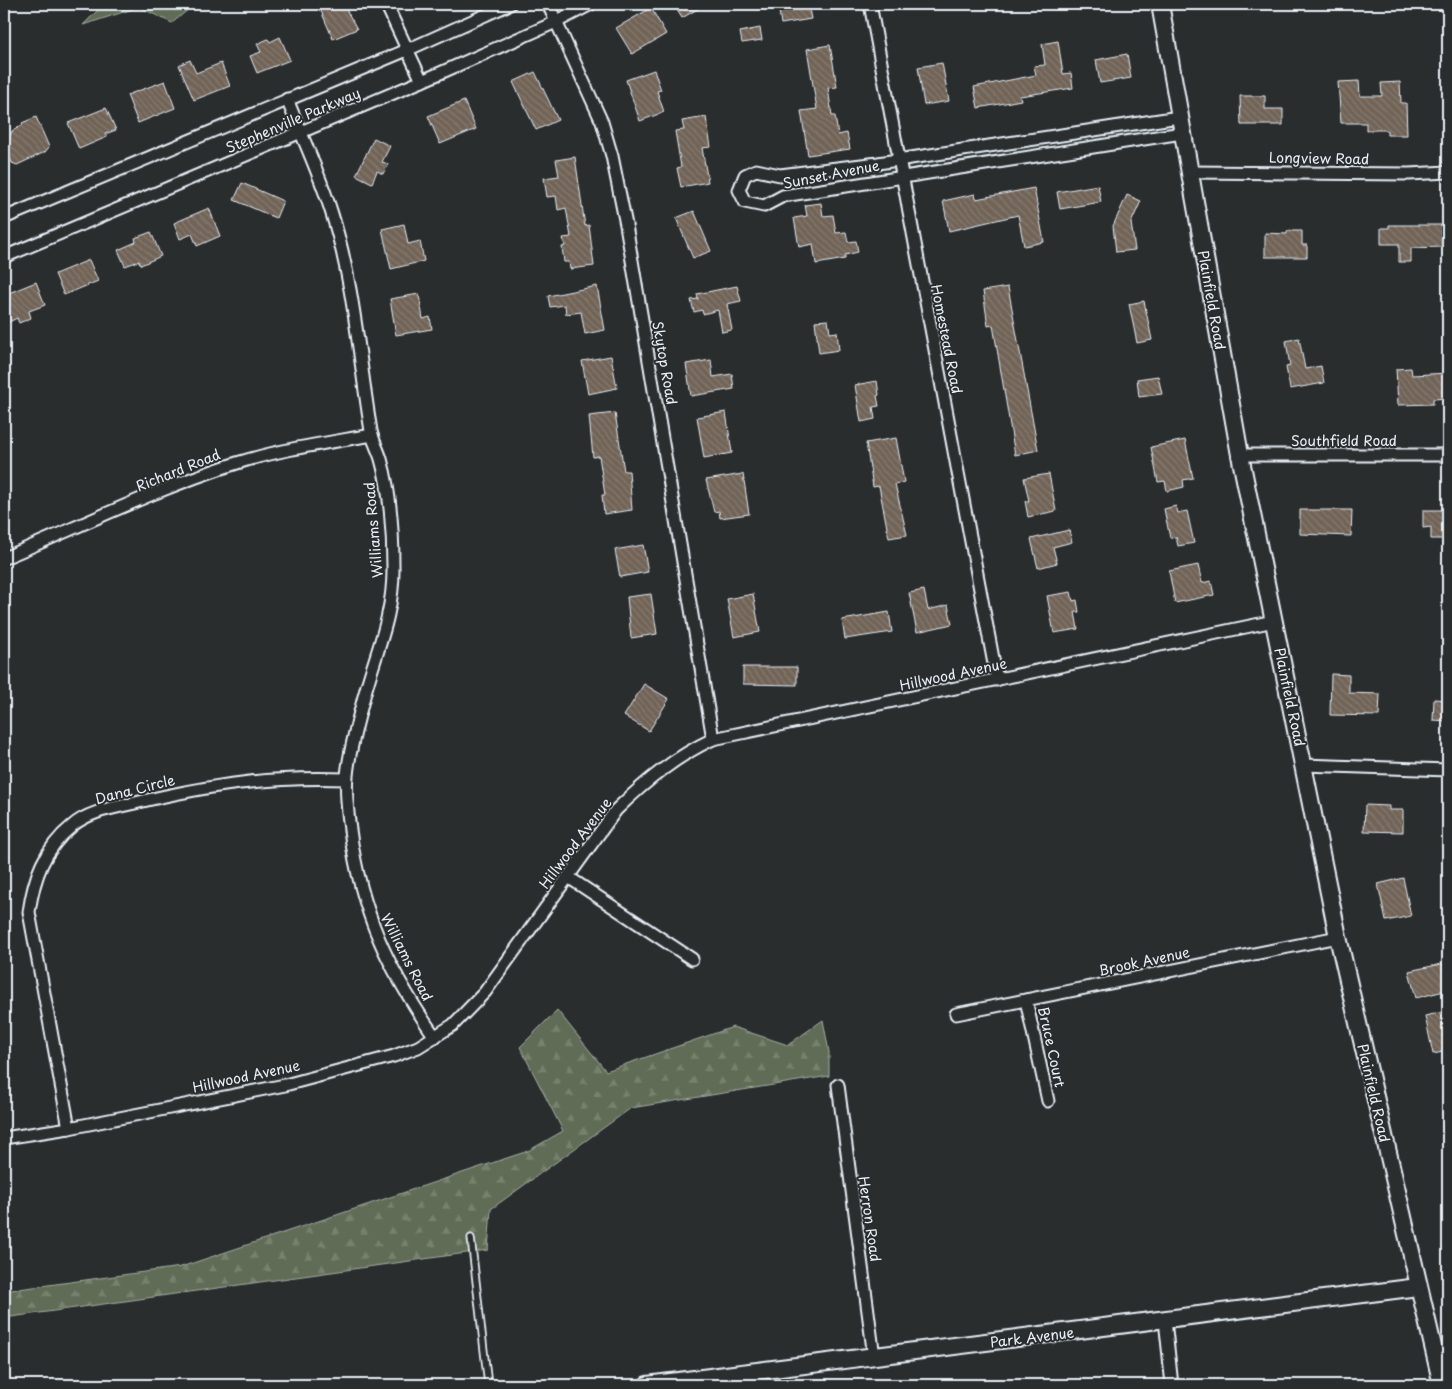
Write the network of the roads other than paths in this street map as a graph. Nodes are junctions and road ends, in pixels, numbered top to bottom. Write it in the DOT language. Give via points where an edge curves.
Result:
graph roads {
  1 [pos="386,4"];
  2 [pos="510,4"];
  3 [pos="548,4"];
  4 [pos="591,4"];
  5 [pos="870,4"];
  6 [pos="1160,4"];
  7 [pos="556,22"];
  8 [pos="407,50"];
  9 [pos="422,81"];
  10 [pos="287,99"];
  11 [pos="1181,125"];
  12 [pos="300,134"];
  13 [pos="898,160"];
  14 [pos="1189,172"];
  15 [pos="1448,172"];
  16 [pos="901,176"];
  17 [pos="4,218"];
  18 [pos="4,257"];
  19 [pos="372,435"];
  20 [pos="1240,455"];
  21 [pos="1448,455"];
  22 [pos="4,558"];
  23 [pos="1274,621"];
  24 [pos="997,680"];
  25 [pos="713,739"];
  26 [pos="1303,765"];
  27 [pos="1448,770"];
  28 [pos="346,779"];
  29 [pos="568,877"];
  30 [pos="1338,936"];
  31 [pos="692,959"];
  32 [pos="1026,1000"];
  33 [pos="956,1014"];
  34 [pos="435,1037"];
  35 [pos="838,1084"];
  36 [pos="1048,1101"];
  37 [pos="69,1128"];
  38 [pos="4,1138"];
  39 [pos="471,1238"];
  40 [pos="1418,1287"];
  41 [pos="1164,1320"];
  42 [pos="874,1357"];
  43 [pos="488,1385"];
  44 [pos="646,1385"];
  45 [pos="1172,1385"];
  46 [pos="1442,1385"];
  1 -- 8 [label="street"];
  2 -- 8 [label="street, Stephenville Parkway"];
  3 -- 7 [label="street, Skytop Road"];
  4 -- 7 [label="street, Stephenville Parkway"];
  5 -- 13 [label="street, Homestead Road"];
  6 -- 11 [label="street, Plainfield Road"];
  7 -- 9 [label="street, Stephenville Parkway"];
  7 -- 25 [label="street, Skytop Road" via="602,122 612,156"];
  8 -- 9 [label="street"];
  8 -- 10 [label="street, Stephenville Parkway"];
  9 -- 12 [label="street, Stephenville Parkway"];
  10 -- 12 [label="street, Williams Road"];
  10 -- 17 [label="street, Stephenville Parkway"];
  11 -- 13 [label="street, Sunset Avenue"];
  11 -- 14 [label="street, Plainfield Road"];
  11 -- 16 [label="street, Sunset Avenue"];
  12 -- 18 [label="street, Stephenville Parkway"];
  12 -- 19 [label="street, Williams Road" via="320,178 342,252"];
  13 -- 16 [label="street, Homestead Road"];
  13 -- 16 [label="street, Sunset Avenue" via="780,175 756,170 745,175 739,190 745,202 764,206 783,196"];
  14 -- 15 [label="street, Longview Road"];
  14 -- 20 [label="street, Plainfield Road"];
  16 -- 24 [label="street, Homestead Road"];
  19 -- 22 [label="street, Richard Road" via="238,462"];
  19 -- 28 [label="street, Williams Road" via="381,460 392,536 392,602 387,628 367,682"];
  20 -- 21 [label="street, Southfield Road"];
  20 -- 23 [label="street, Plainfield Road"];
  23 -- 24 [label="street, Hillwood Avenue"];
  23 -- 26 [label="street, Plainfield Road"];
  24 -- 25 [label="street, Hillwood Avenue"];
  25 -- 29 [label="street, Hillwood Avenue" via="670,763 638,788 616,810"];
  26 -- 27 [label="street"];
  26 -- 30 [label="street, Plainfield Road"];
  28 -- 34 [label="street, Williams Road" via="353,852 367,913 405,993"];
  28 -- 37 [label="street, Dana Circle" via="253,780 197,790 101,811 73,824 59,837 32,885 29,912"];
  29 -- 31 [label="street"];
  29 -- 34 [label="street, Hillwood Avenue" via="485,992 453,1025"];
  30 -- 32 [label="street, Brook Avenue"];
  30 -- 40 [label="street, Plainfield Road"];
  32 -- 33 [label="street, Brook Avenue"];
  32 -- 36 [label="street, Bruce Court"];
  34 -- 37 [label="street, Hillwood Avenue" via="394,1056 285,1084"];
  35 -- 42 [label="street, Herron Road"];
  37 -- 38 [label="street, Hillwood Avenue"];
  39 -- 43 [label="lane"];
  40 -- 41 [label="street, Park Avenue"];
  40 -- 46 [label="street, Plainfield Road"];
  41 -- 42 [label="street, Park Avenue"];
  41 -- 45 [label="street"];
  42 -- 44 [label="street, Park Avenue"];
}
